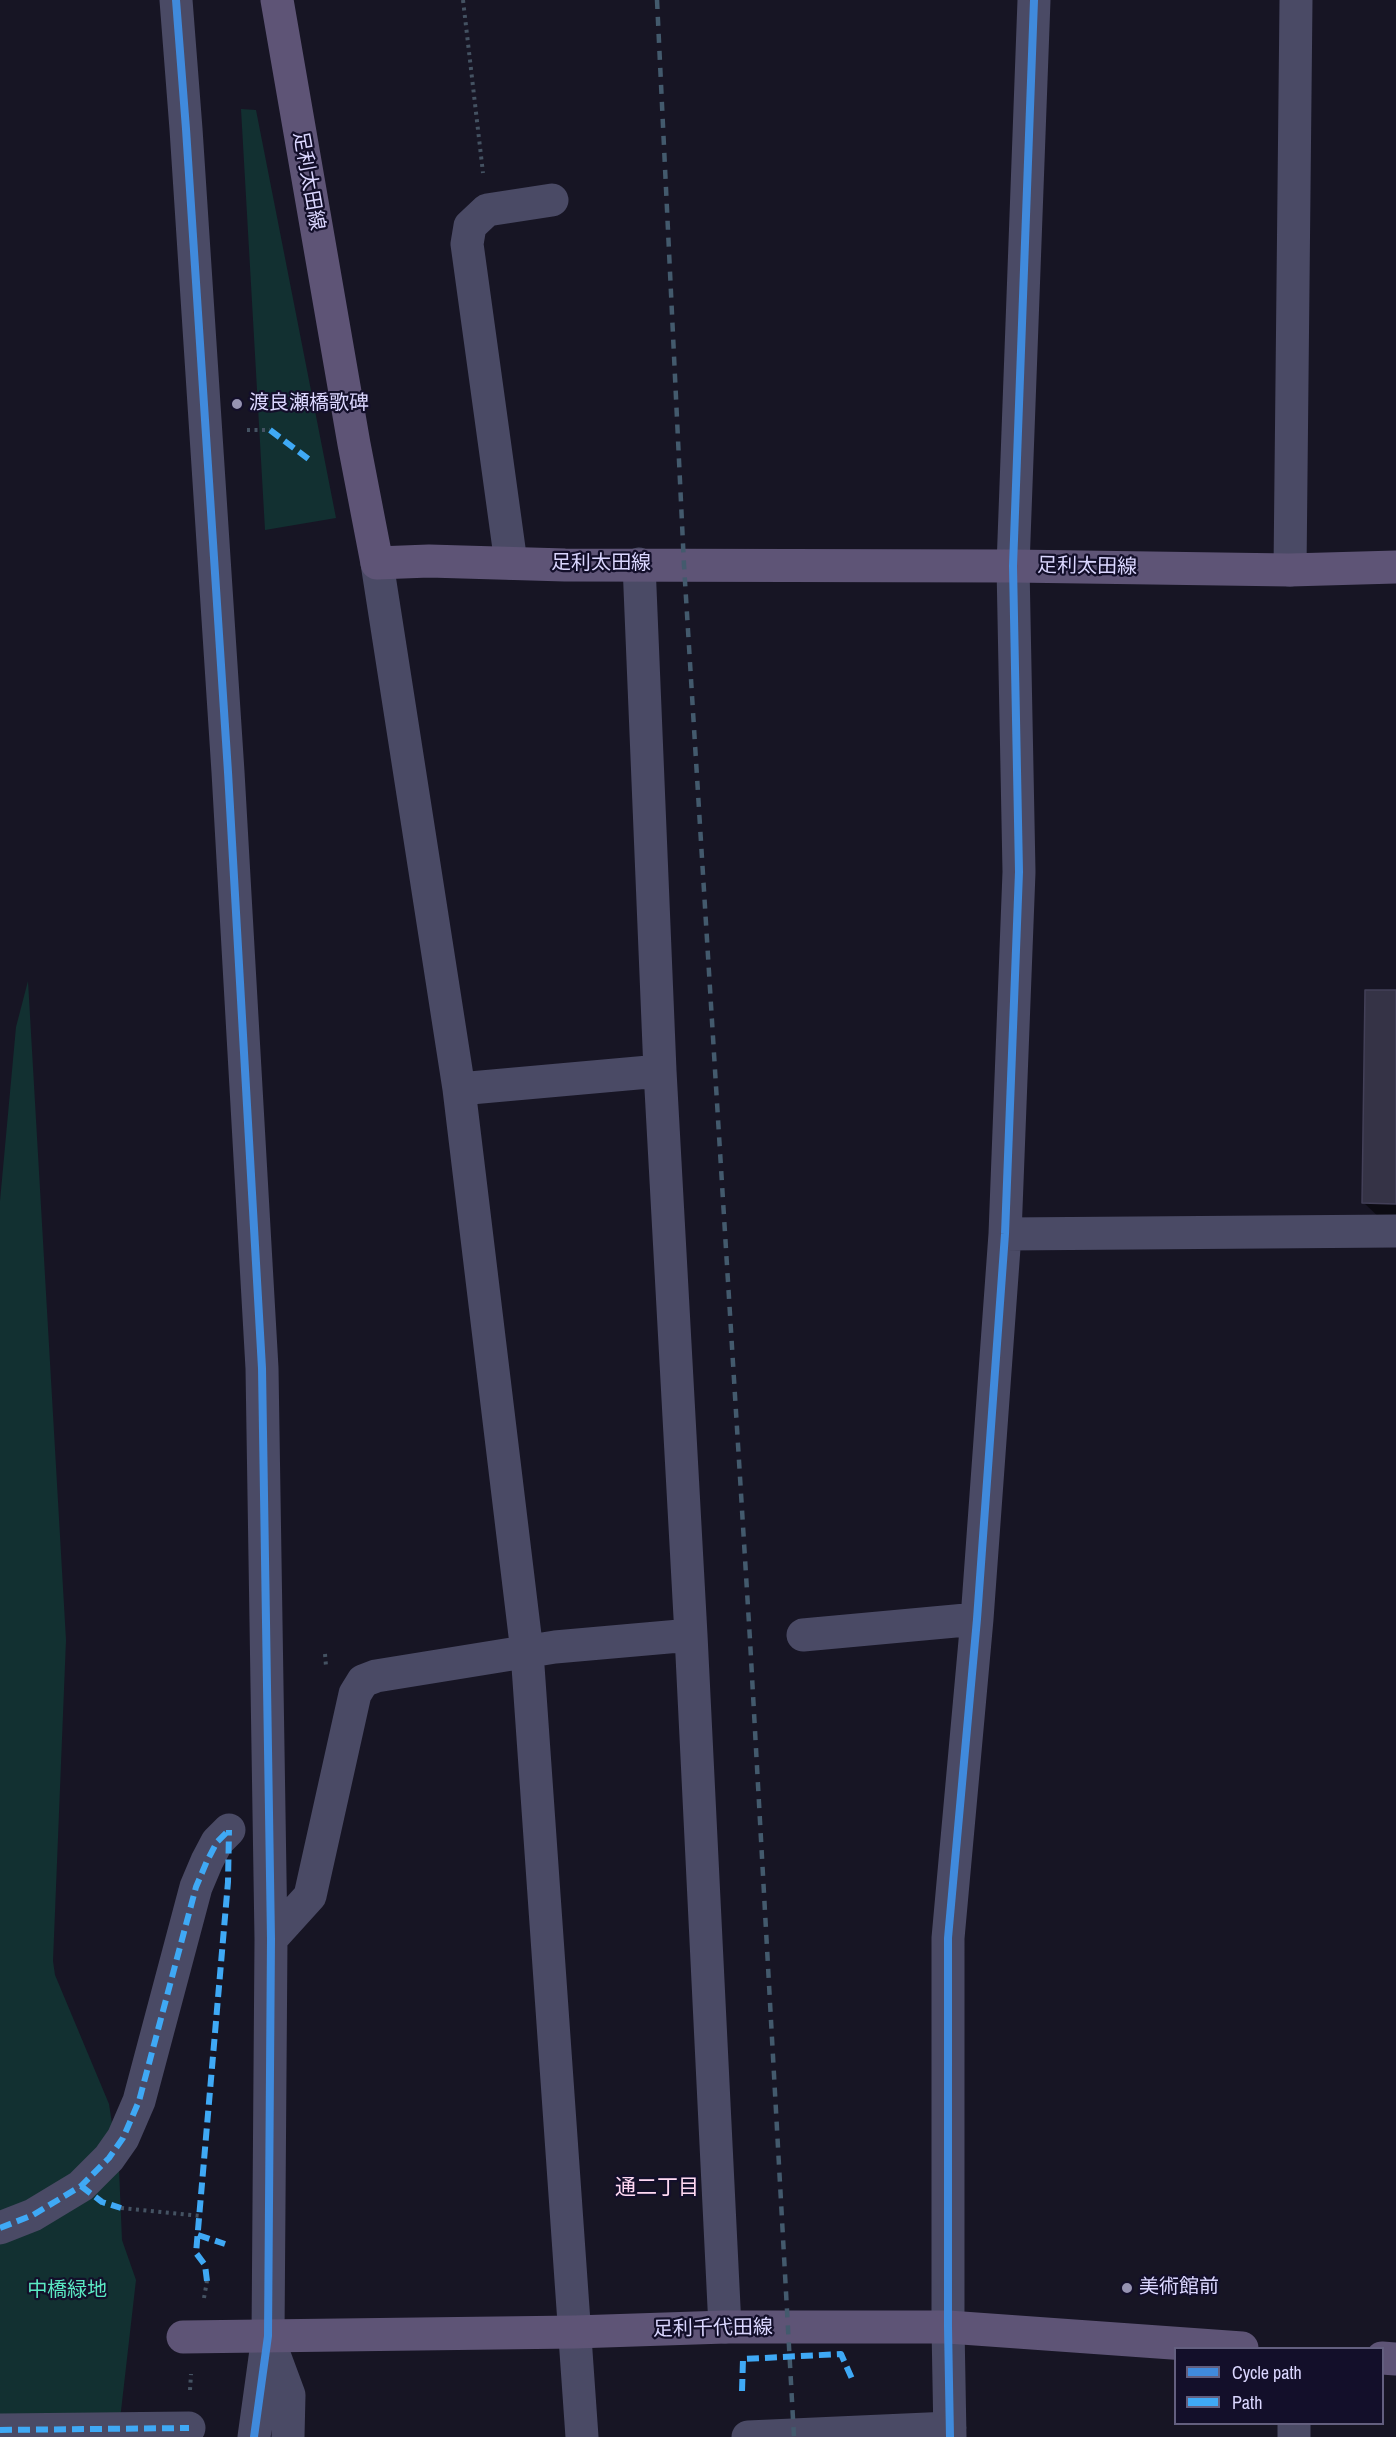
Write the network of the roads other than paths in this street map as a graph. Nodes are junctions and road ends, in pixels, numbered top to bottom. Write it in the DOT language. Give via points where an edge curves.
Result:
graph roads {
  1 [pos="176,0"];
  2 [pos="277,0"];
  3 [pos="1034,0"];
  4 [pos="1296,0"];
  5 [pos="552,200"];
  6 [pos="377,563"];
  7 [pos="511,563"];
  8 [pos="639,564"];
  9 [pos="1013,566"];
  10 [pos="1396,567"];
  11 [pos="1290,570"];
  12 [pos="660,1071"];
  13 [pos="459,1089"];
  14 [pos="1396,1231"];
  15 [pos="1005,1234"];
  16 [pos="977,1619"];
  17 [pos="692,1635"];
  18 [pos="803,1635"];
  19 [pos="527,1652"];
  20 [pos="229,1830"];
  21 [pos="271,1939"];
  22 [pos="0,2228"];
  23 [pos="948,2326"];
  24 [pos="725,2327"];
  25 [pos="575,2332"];
  26 [pos="268,2336"];
  27 [pos="183,2337"];
  28 [pos="1216,2347"];
  29 [pos="189,2428"];
  30 [pos="0,2430"];
  31 [pos="950,2432"];
  32 [pos="254,2437"];
  33 [pos="288,2437"];
  34 [pos="582,2437"];
  35 [pos="748,2437"];
  1 -- 21 [label="street" via="228,772 262,1368"];
  2 -- 6 [label="main road, 足利太田線"];
  3 -- 9 [label="street"];
  4 -- 11 [label="street"];
  5 -- 7 [label="street" via="487,210 470,226 467,244"];
  6 -- 7 [label="main road, 足利太田線"];
  6 -- 13 [label="street"];
  7 -- 8 [label="main road, 足利太田線"];
  8 -- 9 [label="main road, 足利太田線"];
  8 -- 12 [label="street"];
  9 -- 11 [label="main road, 足利太田線"];
  9 -- 15 [label="street" via="1018,872"];
  10 -- 11 [label="main road, 足利太田線"];
  12 -- 13 [label="street"];
  12 -- 17 [label="street"];
  13 -- 19 [label="street"];
  14 -- 15 [label="street"];
  15 -- 16 [label="street"];
  16 -- 18 [label="street"];
  16 -- 23 [label="street" via="948,1938"];
  17 -- 19 [label="street"];
  17 -- 24 [label="street"];
  19 -- 21 [label="street" via="363,1681 355,1694 310,1896"];
  19 -- 25 [label="street"];
  20 -- 22 [label="street" via="207,1861 196,1887 139,2101 123,2138 81,2186 33,2215"];
  21 -- 26 [label="street"];
  23 -- 24 [label="main road, 足利千代田線"];
  23 -- 28 [label="main road, 足利千代田線"];
  23 -- 31 [label="street"];
  24 -- 25 [label="main road, 足利千代田線"];
  25 -- 26 [label="main road, 足利千代田線"];
  25 -- 34 [label="street"];
  26 -- 27 [label="main road, 足利千代田線"];
  26 -- 32 [label="street"];
  26 -- 33 [label="street" via="289,2395"];
  29 -- 30 [label="street"];
  31 -- 35 [label="street"];
}
